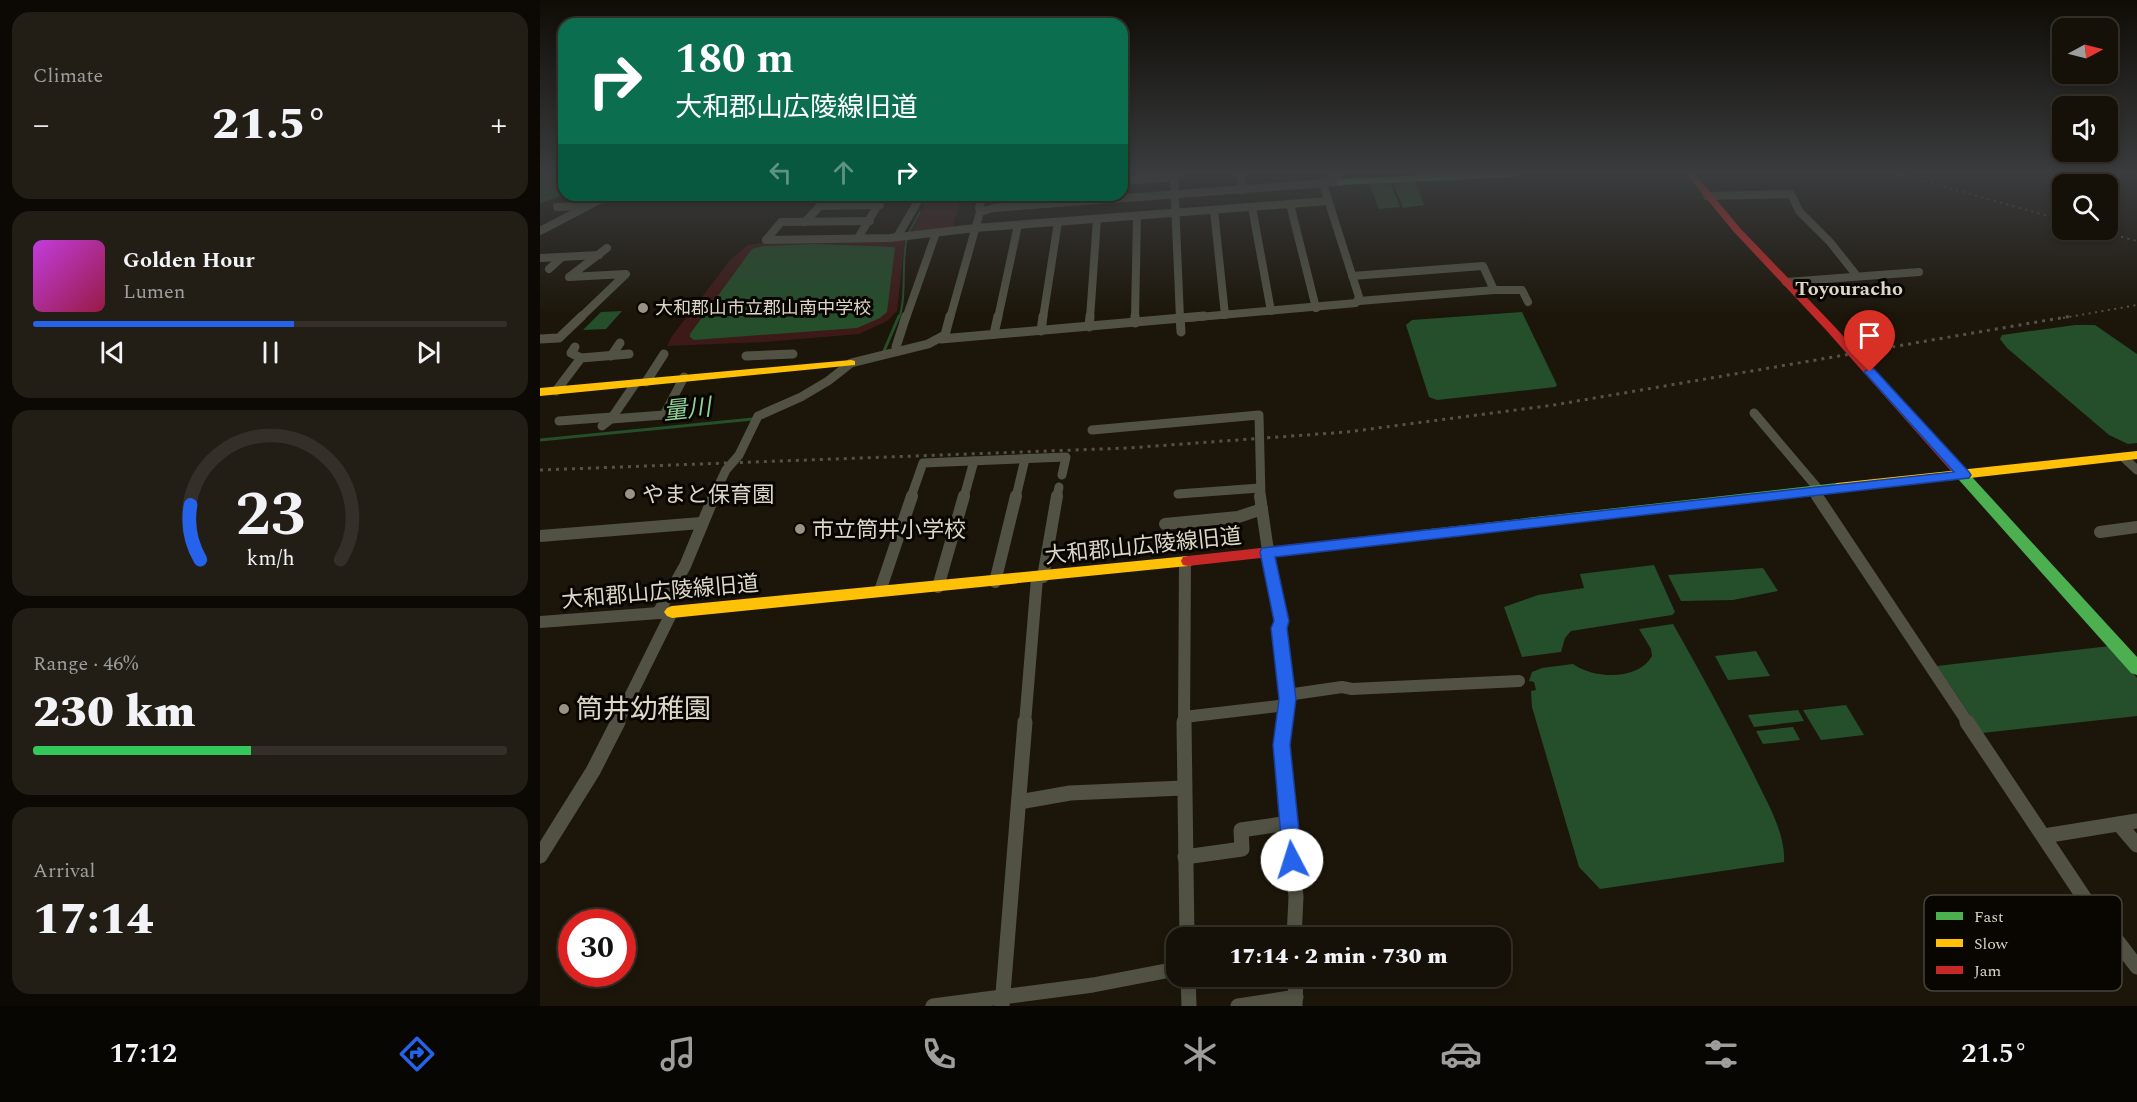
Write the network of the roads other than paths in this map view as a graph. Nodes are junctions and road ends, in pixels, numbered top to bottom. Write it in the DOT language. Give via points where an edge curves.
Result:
graph roads {
  1 [pos="559,221"];
  2 [pos="870,221"];
  3 [pos="910,221"];
  4 [pos="977,221"];
  5 [pos="1072,221"];
  6 [pos="1097,221"];
  7 [pos="1137,221"];
  8 [pos="1175,221"];
  9 [pos="1215,221"];
  10 [pos="1255,221"];
  11 [pos="1294,221"];
  12 [pos="1334,221"];
  13 [pos="1730,221"];
  14 [pos="1809,221"];
  15 [pos="806,222"];
  16 [pos="1059,222"];
  17 [pos="1018,225"];
  18 [pos="975,228"];
  19 [pos="540,231"];
  20 [pos="936,233"];
  21 [pos="904,236"];
  22 [pos="858,238"];
  23 [pos="606,248"];
  24 [pos="599,255"];
  25 [pos="562,257"];
  26 [pos="540,258"];
  27 [pos="549,269"];
  28 [pos="1919,272"];
  29 [pos="1352,276"];
  30 [pos="1857,276"];
  31 [pos="1786,282"];
  32 [pos="1494,290"];
  33 [pos="1359,301"];
  34 [pos="1528,302"];
  35 [pos="1316,308"];
  36 [pos="1271,311"];
  37 [pos="1225,315"];
  38 [pos="1181,319"];
  39 [pos="1135,323"];
  40 [pos="1089,327"];
  41 [pos="1041,331"];
  42 [pos="1181,332"];
  43 [pos="994,334"];
  44 [pos="540,339"];
  45 [pos="941,339"];
  46 [pos="620,343"];
  47 [pos="575,347"];
  48 [pos="898,351"];
  49 [pos="629,354"];
  50 [pos="664,354"];
  51 [pos="611,356"];
  52 [pos="746,356"];
  53 [pos="581,358"];
  54 [pos="851,363"];
  55 [pos="786,369"];
  56 [pos="684,377"];
  57 [pos="641,383"];
  58 [pos="556,391"];
  59 [pos="540,392"];
  60 [pos="1754,413"];
  61 [pos="612,418"];
  62 [pos="559,421"];
  63 [pos="602,426"];
  64 [pos="1092,430"];
  65 [pos="2137,455"];
  66 [pos="2122,457"];
  67 [pos="1025,459"];
  68 [pos="974,461"];
  69 [pos="2137,470"];
  70 [pos="1062,475"];
  71 [pos="1964,475"];
  72 [pos="1059,487"];
  73 [pos="1260,488"];
  74 [pos="1817,492"];
  75 [pos="1178,494"];
  76 [pos="1262,509"];
  77 [pos="701,523"];
  78 [pos="1165,524"];
  79 [pos="2137,527"];
  80 [pos="2100,532"];
  81 [pos="540,536"];
  82 [pos="1267,552"];
  83 [pos="1185,562"];
  84 [pos="1040,578"];
  85 [pos="995,582"];
  86 [pos="938,587"];
  87 [pos="880,591"];
  88 [pos="672,612"];
  89 [pos="658,613"];
  90 [pos="540,622"];
  91 [pos="2137,668"];
  92 [pos="1519,681"];
  93 [pos="1287,700"];
  94 [pos="1184,717"];
  95 [pos="1183,789"];
  96 [pos="1019,802"];
  97 [pos="2137,821"];
  98 [pos="1289,823"];
  99 [pos="2119,824"];
  100 [pos="2044,836"];
  101 [pos="2137,845"];
  102 [pos="540,856"];
  103 [pos="1185,857"];
  104 [pos="2082,895"];
  105 [pos="1187,927"];
  106 [pos="1295,927"];
  107 [pos="2122,947"];
  108 [pos="2137,967"];
  109 [pos="1166,971"];
  110 [pos="1188,987"];
  111 [pos="1002,1001"];
  112 [pos="1296,1001"];
  113 [pos="933,1006"];
  114 [pos="1189,1006"];
  115 [pos="1238,1006"];
  1 -- 19 [label="street"];
  2 -- 15 [label="street"];
  2 -- 22 [label="street"];
  3 -- 21 [label="street"];
  4 -- 18 [label="street"];
  5 -- 16 [label="street"];
  6 -- 40 [label="street"];
  7 -- 39 [label="street"];
  8 -- 38 [label="street"];
  9 -- 37 [label="street"];
  10 -- 36 [label="street"];
  11 -- 35 [label="street"];
  12 -- 29 [label="street"];
  13 -- 31 [label="street"];
  14 -- 30 [label="street"];
  15 -- 22 [label="street" via="780,222 766,240"];
  16 -- 17 [label="street"];
  16 -- 41 [label="street"];
  17 -- 18 [label="street"];
  17 -- 43 [label="street"];
  18 -- 20 [label="street"];
  18 -- 45 [label="street"];
  20 -- 21 [label="street"];
  20 -- 48 [label="street" via="898,339"];
  21 -- 22 [label="street"];
  23 -- 24 [label="street"];
  24 -- 25 [label="street"];
  24 -- 44 [label="street" via="569,277 626,274 559,338"];
  25 -- 26 [label="street"];
  25 -- 27 [label="street"];
  28 -- 30 [label="street"];
  29 -- 32 [label="street" via="1483,266"];
  29 -- 33 [label="street"];
  30 -- 31 [label="street"];
  31 -- 71 [label="street"];
  32 -- 33 [label="street"];
  32 -- 34 [label="street" via="1522,290"];
  33 -- 35 [label="street"];
  35 -- 36 [label="street"];
  36 -- 37 [label="street"];
  37 -- 38 [label="street"];
  38 -- 39 [label="street"];
  38 -- 42 [label="street"];
  39 -- 40 [label="street"];
  40 -- 41 [label="street"];
  41 -- 43 [label="street"];
  43 -- 45 [label="street"];
  45 -- 48 [label="street"];
  46 -- 51 [label="street"];
  47 -- 53 [label="street" via="571,353"];
  48 -- 54 [label="street"];
  49 -- 51 [label="street"];
  50 -- 57 [label="street"];
  51 -- 53 [label="street"];
  52 -- 55 [label="street" via="795,351"];
  53 -- 58 [label="street"];
  54 -- 55 [label="street"];
  54 -- 77 [label="street" via="801,397 756,419"];
  55 -- 56 [label="street"];
  56 -- 57 [label="street"];
  56 -- 61 [label="street" via="664,416"];
  57 -- 58 [label="street"];
  57 -- 61 [label="street"];
  58 -- 59 [label="street"];
  60 -- 74 [label="street" via="1805,471"];
  61 -- 62 [label="street"];
  61 -- 63 [label="street"];
  64 -- 73 [label="street" via="1259,415"];
  65 -- 66 [label="street, 大和郡山広陵線旧道"];
  66 -- 69 [label="street"];
  66 -- 71 [label="street, 大和郡山広陵線旧道"];
  67 -- 68 [label="street"];
  67 -- 70 [label="street" via="1066,457"];
  67 -- 85 [label="street"];
  68 -- 86 [label="street"];
  68 -- 87 [label="street" via="923,463"];
  71 -- 74 [label="street, 大和郡山広陵線旧道"];
  71 -- 91 [label="street"];
  72 -- 84 [label="street"];
  73 -- 75 [label="street"];
  73 -- 76 [label="street"];
  74 -- 82 [label="street, 大和郡山広陵線旧道"];
  74 -- 100 [label="street"];
  76 -- 78 [label="street" via="1238,517"];
  76 -- 82 [label="street"];
  77 -- 81 [label="street"];
  77 -- 89 [label="street" via="685,566"];
  79 -- 80 [label="street"];
  82 -- 83 [label="street, 大和郡山広陵線旧道"];
  82 -- 93 [label="street" via="1282,621 1279,628"];
  83 -- 84 [label="street, 大和郡山広陵線旧道"];
  83 -- 94 [label="street"];
  84 -- 85 [label="street, 大和郡山広陵線旧道"];
  84 -- 96 [label="street"];
  85 -- 86 [label="street, 大和郡山広陵線旧道"];
  86 -- 87 [label="street, 大和郡山広陵線旧道"];
  87 -- 88 [label="street, 大和郡山広陵線旧道"];
  88 -- 89 [label="street, 大和郡山広陵線旧道"];
  88 -- 102 [label="street" via="593,771"];
  89 -- 90 [label="street, 大和郡山広陵線旧道"];
  92 -- 93 [label="street" via="1342,687"];
  93 -- 94 [label="street"];
  93 -- 98 [label="street" via="1282,745"];
  94 -- 95 [label="street"];
  95 -- 96 [label="street" via="1070,793"];
  95 -- 103 [label="street"];
  96 -- 111 [label="street"];
  97 -- 99 [label="street"];
  98 -- 103 [label="street" via="1241,830 1242,849"];
  98 -- 106 [label="street" via="1296,897"];
  99 -- 100 [label="street"];
  99 -- 101 [label="street"];
  100 -- 104 [label="street"];
  103 -- 105 [label="street"];
  107 -- 108 [label="street"];
  109 -- 111 [label="street"];
  110 -- 114 [label="street"];
  111 -- 113 [label="street"];
  112 -- 115 [label="street"];
}
